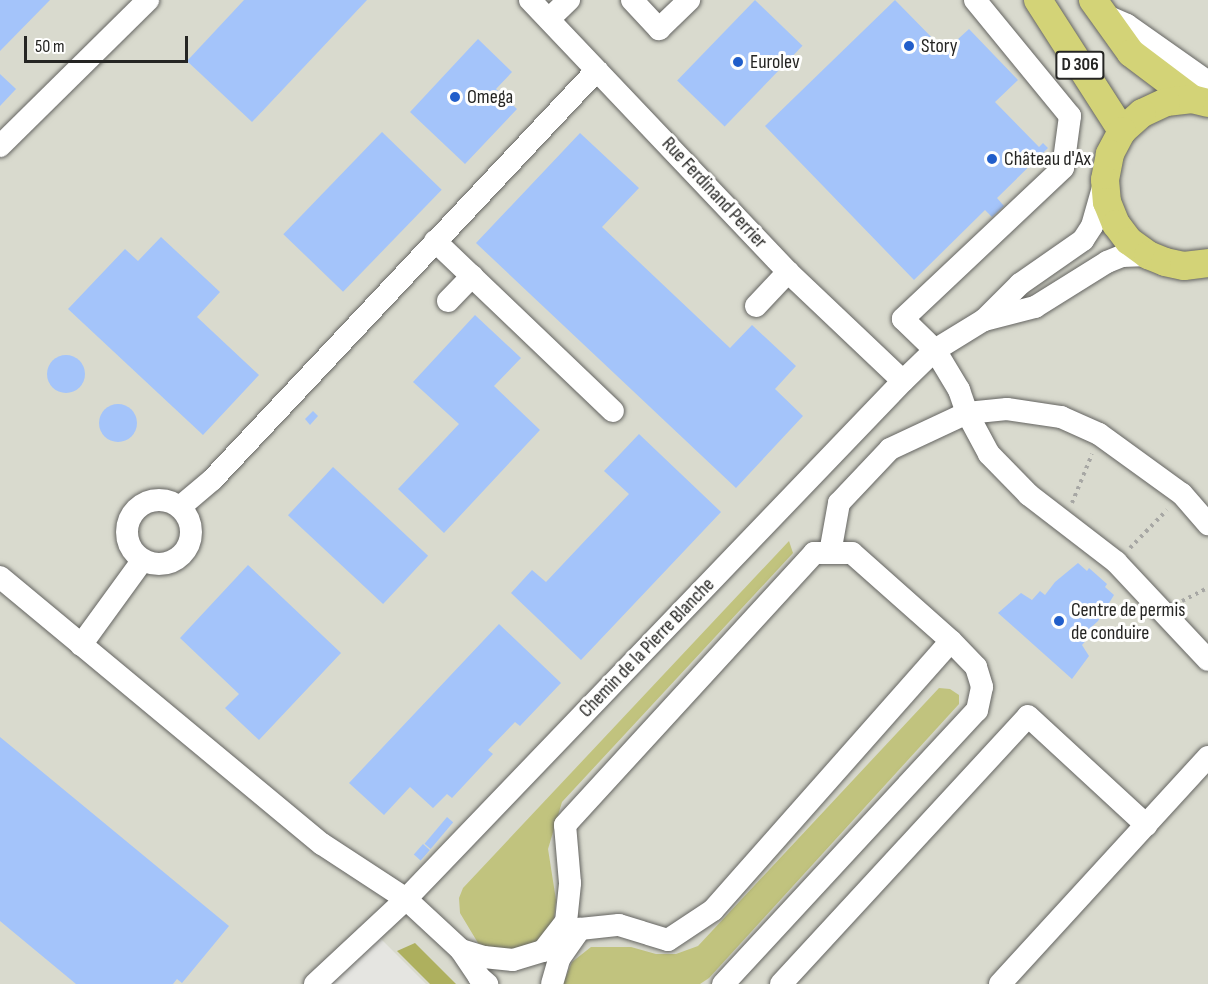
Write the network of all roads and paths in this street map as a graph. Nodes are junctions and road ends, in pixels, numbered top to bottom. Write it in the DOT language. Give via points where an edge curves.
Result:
graph roads {
  1 [pos="148,0"];
  2 [pos="530,0"];
  3 [pos="569,0"];
  4 [pos="632,0"];
  5 [pos="689,0"];
  6 [pos="975,0"];
  7 [pos="1038,0"];
  8 [pos="1098,7"];
  9 [pos="549,20"];
  10 [pos="597,70"];
  11 [pos="1203,94"];
  12 [pos="1122,131"];
  13 [pos="0,146"];
  14 [pos="1105,180"];
  15 [pos="435,241"];
  16 [pos="1148,255"];
  17 [pos="1196,264"];
  18 [pos="788,272"];
  19 [pos="472,276"];
  20 [pos="1208,282"];
  21 [pos="448,301"];
  22 [pos="756,306"];
  23 [pos="984,320"];
  24 [pos="935,350"];
  25 [pos="903,381"];
  26 [pos="613,411"];
  27 [pos="967,412"];
  28 [pos="1100,434"];
  29 [pos="1182,494"];
  30 [pos="180,507"];
  31 [pos="1065,522"];
  32 [pos="1208,524"];
  33 [pos="830,553"];
  34 [pos="142,561"];
  35 [pos="1116,562"];
  36 [pos="0,577"];
  37 [pos="951,641"];
  38 [pos="81,645"];
  39 [pos="1208,660"];
  40 [pos="1208,757"];
  41 [pos="1146,825"];
  42 [pos="406,899"];
  43 [pos="461,950"];
  44 [pos="315,984"];
  45 [pos="487,984"];
  46 [pos="552,984"];
  47 [pos="723,984"];
  48 [pos="781,984"];
  49 [pos="999,984"];
  1 -- 13 [label="street"];
  2 -- 9 [label="street, Rue Ferdinand Perrier"];
  3 -- 9 [label="street"];
  4 -- 5 [label="street" via="658,29"];
  6 -- 24 [label="street" via="1070,116 1063,168 903,319"];
  7 -- 12 [label="main road, D 306"];
  8 -- 11 [label="main road, D 306" via="1131,53"];
  9 -- 10 [label="street, Rue Ferdinand Perrier"];
  10 -- 15 [label="street"];
  10 -- 18 [label="street, Rue Ferdinand Perrier"];
  11 -- 12 [label="main road" via="1166,102 1142,113"];
  12 -- 14 [label="main road" via="1110,154"];
  14 -- 16 [label="main road" via="1107,202 1116,224 1129,241"];
  14 -- 23 [label="street, Chemin de la Pierre Blanche" via="1092,226 1083,240 1020,284"];
  15 -- 19 [label="street"];
  15 -- 30 [label="street" via="212,480"];
  16 -- 17 [label="main road" via="1165,262"];
  16 -- 23 [label="street, Chemin de la Pierre Blanche" via="1122,256 1035,307"];
  17 -- 20 [label="main road"];
  18 -- 22 [label="street"];
  18 -- 25 [label="street, Rue Ferdinand Perrier"];
  19 -- 21 [label="street"];
  19 -- 26 [label="street"];
  23 -- 24 [label="street, Chemin de la Pierre Blanche"];
  24 -- 25 [label="street, Chemin de la Pierre Blanche"];
  24 -- 27 [label="street"];
  25 -- 42 [label="street, Chemin de la Pierre Blanche"];
  27 -- 28 [label="street" via="1007,409 1061,417"];
  27 -- 31 [label="street" via="989,454 1029,495"];
  27 -- 33 [label="street" via="890,449 858,481 839,503"];
  28 -- 29 [label="street"];
  28 -- 31 [label="path"];
  29 -- 32 [label="street"];
  29 -- 35 [label="path"];
  30 -- 34 [label="street" via="191,525 184,554 165,565"];
  30 -- 34 [label="street" via="161,500 134,511 126,532 128,543"];
  31 -- 35 [label="street"];
  33 -- 37 [label="street" via="852,553"];
  33 -- 43 [label="street" via="814,553 565,825 570,883 566,922 543,951 513,960"];
  34 -- 38 [label="street"];
  35 -- 39 [label="street"];
  36 -- 38 [label="street"];
  37 -- 46 [label="street" via="713,910 668,940 619,925 580,928 559,959"];
  37 -- 47 [label="street" via="976,667 982,687 977,710"];
  38 -- 42 [label="street" via="322,844"];
  40 -- 41 [label="street"];
  41 -- 48 [label="street" via="1028,716"];
  41 -- 49 [label="street"];
  42 -- 43 [label="street"];
  42 -- 44 [label="street, Chemin de la Pierre Blanche"];
  43 -- 45 [label="street"];
}
